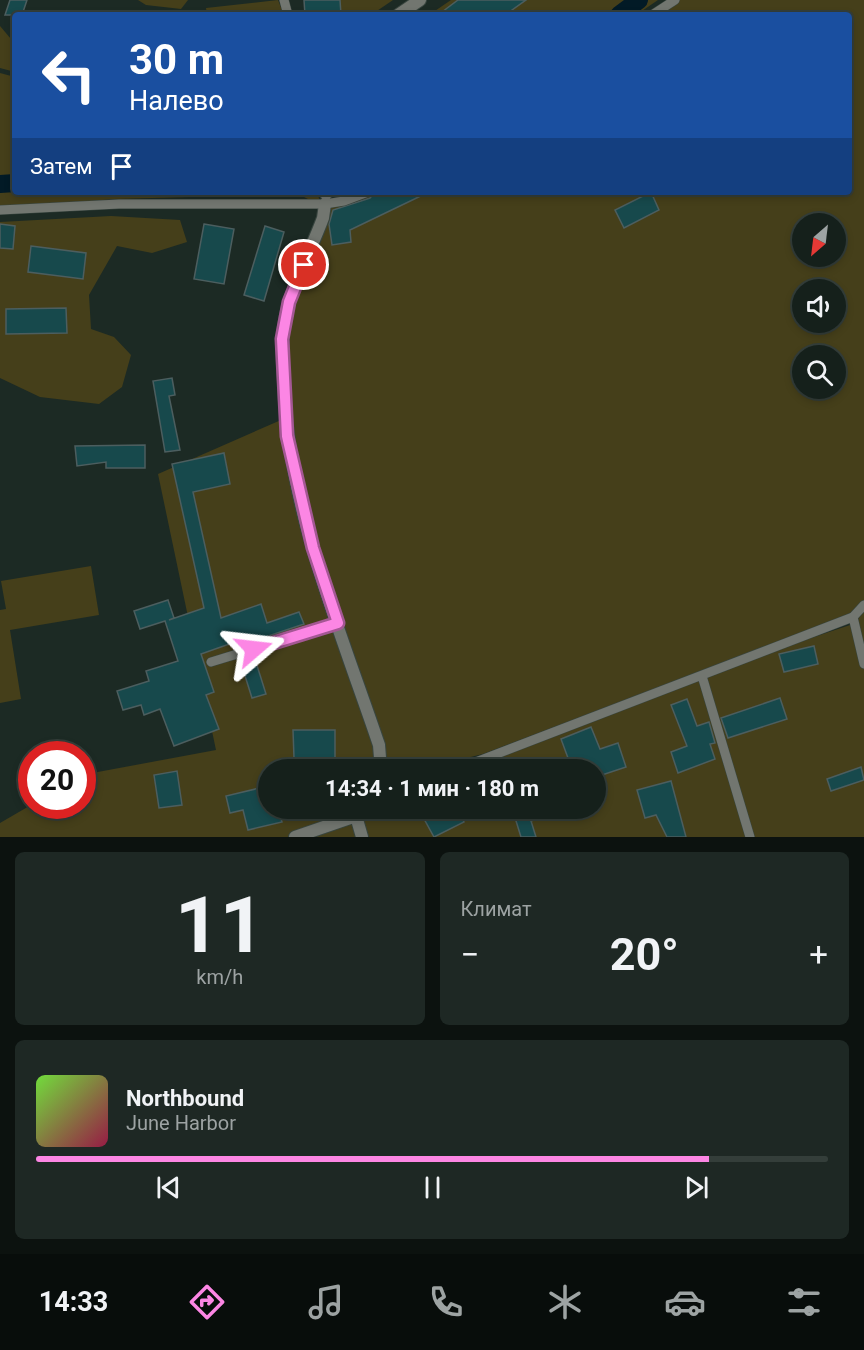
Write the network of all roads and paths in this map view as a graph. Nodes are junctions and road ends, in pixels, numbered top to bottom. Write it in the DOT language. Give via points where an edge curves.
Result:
graph roads {
  1 [pos="420,0"];
  2 [pos="675,0"];
  3 [pos="402,12"];
  4 [pos="657,12"];
  5 [pos="360,195"];
  6 [pos="325,197"];
  7 [pos="0,210"];
  8 [pos="864,605"];
  9 [pos="853,617"];
  10 [pos="338,623"];
  11 [pos="211,662"];
  12 [pos="864,664"];
  13 [pos="702,676"];
  14 [pos="380,759"];
  15 [pos="484,759"];
  16 [pos="342,819"];
  17 [pos="361,819"];
  18 [pos="295,837"];
  19 [pos="362,837"];
  20 [pos="750,837"];
  1 -- 3 [label="street"];
  2 -- 4 [label="lane"];
  5 -- 6 [label="lane" via="344,201"];
  6 -- 7 [label="lane"];
  6 -- 10 [label="street" via="323,218 289,302 282,339 287,436 313,548"];
  8 -- 9 [label="lane"];
  9 -- 12 [label="lane"];
  9 -- 13 [label="lane"];
  10 -- 11 [label="lane"];
  10 -- 14 [label="street"];
  13 -- 15 [label="lane"];
  13 -- 20 [label="lane"];
  16 -- 18 [label="street"];
  17 -- 19 [label="street"];
}
